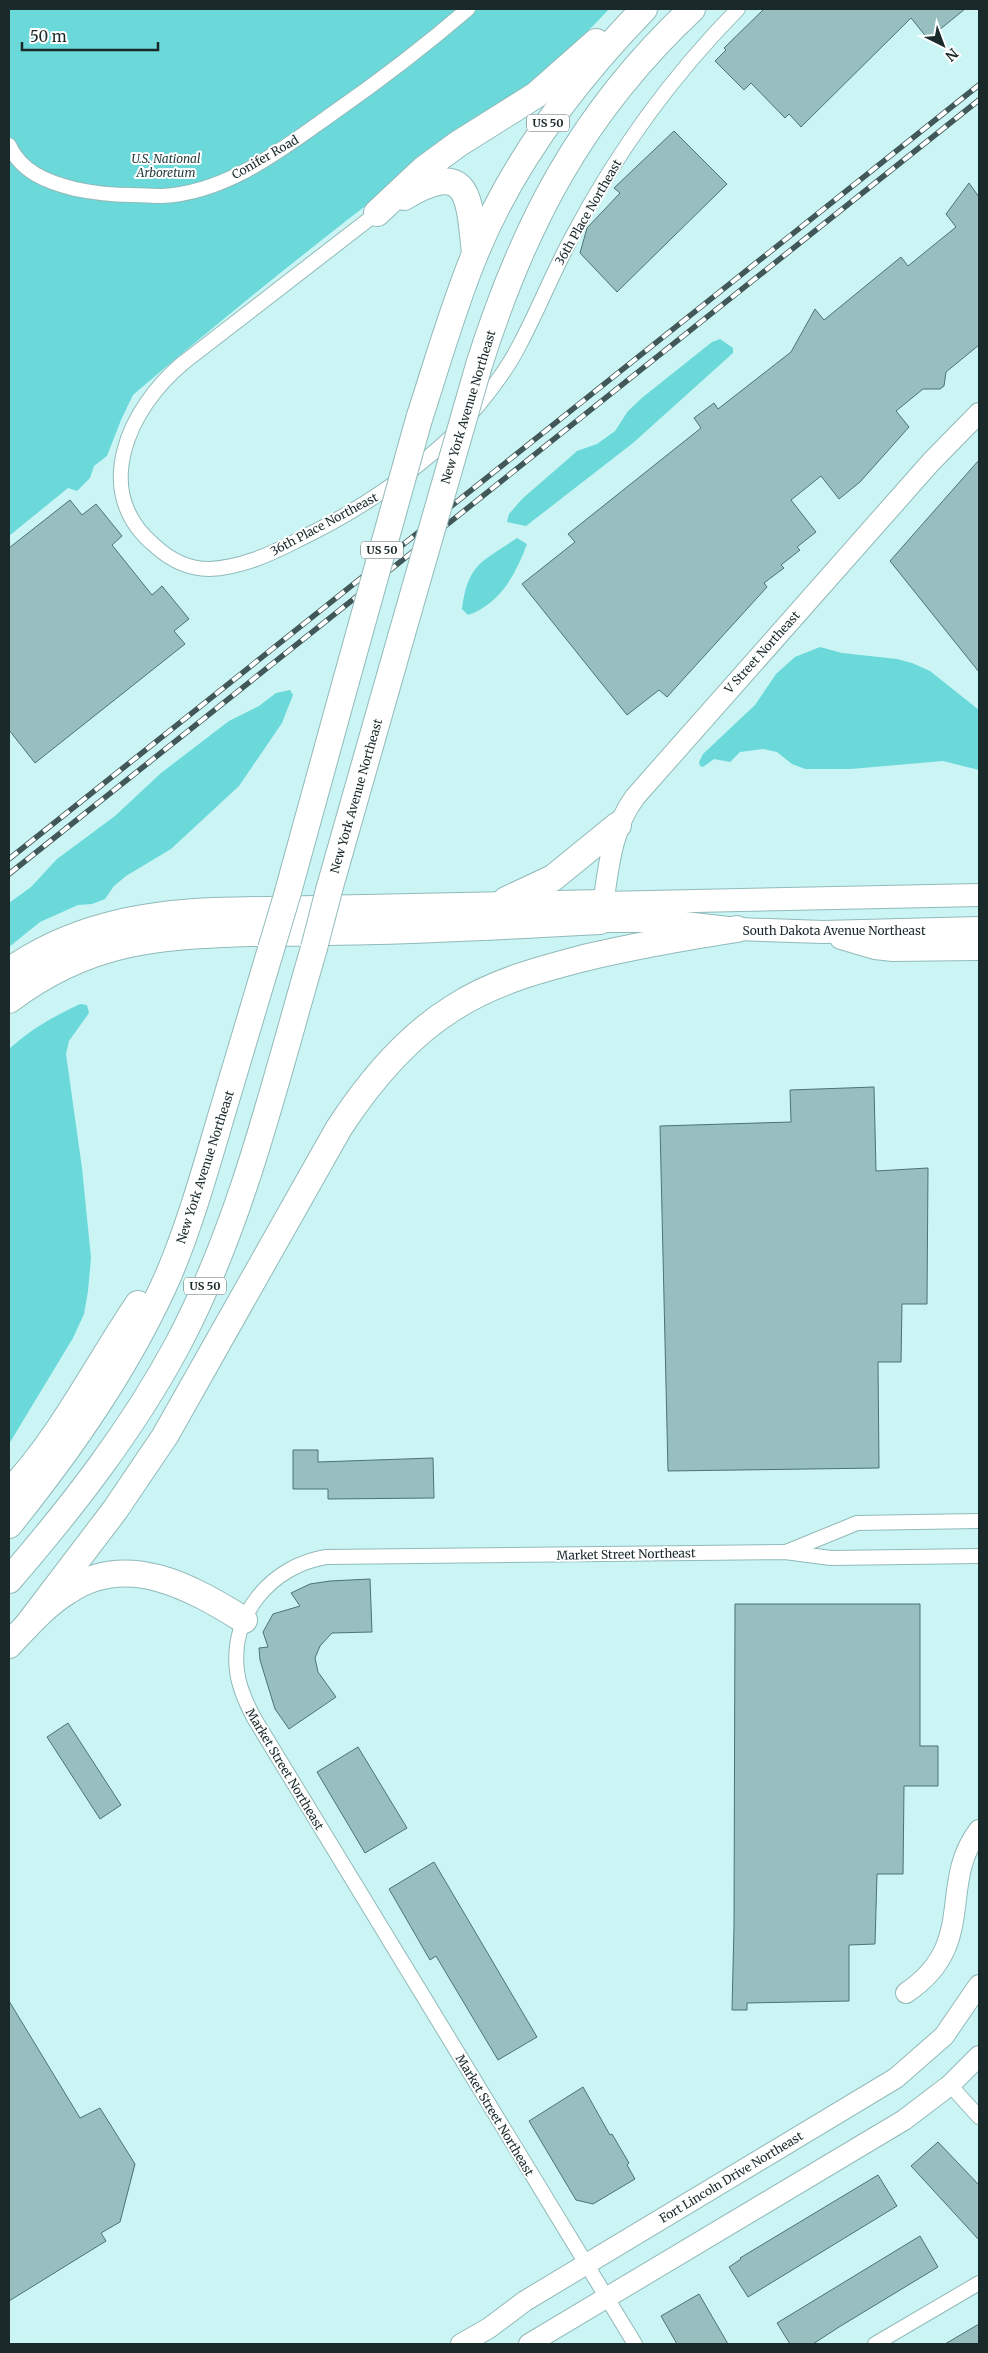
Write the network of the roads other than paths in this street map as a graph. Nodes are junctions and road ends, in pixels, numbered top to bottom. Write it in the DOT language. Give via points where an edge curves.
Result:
graph roads {
  1 [pos="468,9"];
  2 [pos="644,9"];
  3 [pos="692,9"];
  4 [pos="738,9"];
  5 [pos="9,145"];
  6 [pos="377,214"];
  7 [pos="475,254"];
  8 [pos="979,414"];
  9 [pos="618,825"];
  10 [pos="979,895"];
  11 [pos="492,905"];
  12 [pos="602,912"];
  13 [pos="979,928"];
  14 [pos="737,930"];
  15 [pos="823,932"];
  16 [pos="979,949"];
  17 [pos="9,971"];
  18 [pos="513,978"];
  19 [pos="9,1000"];
  20 [pos="184,1234"];
  21 [pos="9,1492"];
  22 [pos="979,1521"];
  23 [pos="9,1525"];
  24 [pos="785,1552"];
  25 [pos="979,1556"];
  26 [pos="9,1580"];
  27 [pos="244,1620"];
  28 [pos="26,1626"];
  29 [pos="9,1645"];
  30 [pos="979,1830"];
  31 [pos="979,1985"];
  32 [pos="906,1993"];
  33 [pos="979,2056"];
  34 [pos="950,2085"];
  35 [pos="979,2117"];
  36 [pos="586,2264"];
  37 [pos="979,2283"];
  38 [pos="606,2298"];
  39 [pos="461,2344"];
  40 [pos="529,2344"];
  41 [pos="635,2344"];
  42 [pos="875,2344"];
  1 -- 5 [label="street, Conifer Road" via="293,142 251,167 200,189 162,196 84,191 58,184 28,169 16,160"];
  2 -- 6 [label="highway" via="591,46 536,95 430,165"];
  2 -- 7 [label="highway, New York Avenue Northeast / US 50" via="603,53 547,124 511,180"];
  3 -- 26 [label="highway, New York Avenue Northeast / US 50, bridge" via="627,77 570,155 518,256 479,365 314,948 248,1172 218,1254 188,1322 155,1383 107,1457"];
  4 -- 6 [label="street, 36th Place Northeast" via="685,67 622,154 573,234 520,345 498,379 455,433 380,495 271,554 209,569 171,558 138,530 124,504 120,488 122,458 146,401 183,363"];
  6 -- 7 [label="highway" via="422,187 446,182 456,184 469,199"];
  7 -- 20 [label="highway, New York Avenue Northeast / US 50, bridge" via="418,419 288,892"];
  8 -- 9 [label="street, V Street Northeast" via="931,462 653,775 628,806"];
  9 -- 11 [label="highway" via="554,878"];
  9 -- 12 [label="street, V Street Northeast"];
  10 -- 12 [label="main road"];
  11 -- 12 [label="highway"];
  11 -- 17 [label="highway" via="163,914 90,930 63,940"];
  12 -- 14 [label="main road, South Dakota Avenue Northeast"];
  12 -- 18 [label="highway" via="593,931 583,939"];
  12 -- 19 [label="highway" via="406,930 153,938 79,959 43,977"];
  13 -- 15 [label="main road, South Dakota Avenue Northeast"];
  14 -- 15 [label="main road, South Dakota Avenue Northeast"];
  14 -- 18 [label="highway" via="640,945"];
  15 -- 16 [label="main road" via="893,950"];
  18 -- 28 [label="highway" via="467,999 435,1020 389,1062 362,1094 339,1128 165,1436 115,1510"];
  20 -- 21 [label="highway" via="65,1418"];
  20 -- 23 [label="highway, New York Avenue Northeast / US 50" via="152,1311 112,1381 66,1451"];
  22 -- 24 [label="street, Market Street Northeast" via="857,1523"];
  24 -- 25 [label="street, Market Street Northeast" via="831,1558"];
  24 -- 27 [label="street, Market Street Northeast" via="326,1557 302,1563 279,1576 258,1596"];
  27 -- 28 [label="highway" via="164,1579 128,1573 101,1576 78,1584"];
  27 -- 36 [label="street, Market Street Northeast" via="237,1641 237,1673 254,1718"];
  28 -- 29 [label="highway"];
  30 -- 32 [label="street" via="964,1858 948,1944 927,1977"];
  31 -- 36 [label="street, Fort Lincoln Drive Northeast" via="944,2036 896,2078"];
  33 -- 34 [label="street"];
  34 -- 35 [label="street"];
  34 -- 38 [label="street" via="886,2131"];
  36 -- 38 [label="street, Market Street Northeast"];
  36 -- 39 [label="street, Fort Lincoln Drive Northeast"];
  37 -- 42 [label="street"];
  38 -- 40 [label="street"];
  38 -- 41 [label="street, Market Street Northeast"];
}
